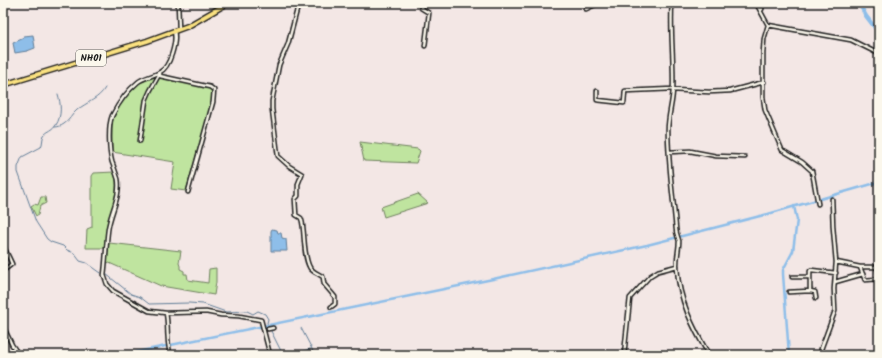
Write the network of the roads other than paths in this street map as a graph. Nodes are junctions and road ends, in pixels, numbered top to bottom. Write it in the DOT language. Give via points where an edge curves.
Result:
graph roads {
  1 [pos="178,3"];
  2 [pos="228,3"];
  3 [pos="421,3"];
  4 [pos="599,3"];
  5 [pos="672,3"];
  6 [pos="756,3"];
  7 [pos="762,3"];
  8 [pos="298,6"];
  9 [pos="586,9"];
  10 [pos="761,10"];
  11 [pos="768,25"];
  12 [pos="179,29"];
  13 [pos="174,31"];
  14 [pos="425,46"];
  15 [pos="879,54"];
  16 [pos="160,72"];
  17 [pos="764,82"];
  18 [pos="3,85"];
  19 [pos="673,89"];
  20 [pos="597,91"];
  21 [pos="140,141"];
  22 [pos="669,152"];
  23 [pos="745,157"];
  24 [pos="188,192"];
  25 [pos="832,199"];
  26 [pos="817,203"];
  27 [pos="3,245"];
  28 [pos="836,262"];
  29 [pos="677,266"];
  30 [pos="860,267"];
  31 [pos="3,272"];
  32 [pos="879,272"];
  33 [pos="836,273"];
  34 [pos="863,274"];
  35 [pos="792,277"];
  36 [pos="810,277"];
  37 [pos="835,282"];
  38 [pos="879,282"];
  39 [pos="879,290"];
  40 [pos="810,291"];
  41 [pos="789,292"];
  42 [pos="816,298"];
  43 [pos="331,307"];
  44 [pos="166,313"];
  45 [pos="879,315"];
  46 [pos="3,326"];
  47 [pos="273,328"];
  48 [pos="268,329"];
  49 [pos="19,355"];
  50 [pos="170,355"];
  51 [pos="270,355"];
  52 [pos="624,355"];
  53 [pos="709,355"];
  54 [pos="822,355"];
  1 -- 12 [label="street"];
  2 -- 12 [label="highway, NH01"];
  3 -- 14 [label="street" via="421,8 429,12"];
  4 -- 9 [label="street"];
  5 -- 19 [label="street"];
  6 -- 10 [label="street"];
  7 -- 10 [label="street"];
  8 -- 43 [label="street" via="279,65 273,94 275,142 278,156 302,174 298,184 298,196 295,199 296,215 302,221 304,247 310,267 323,277 324,284 335,297 335,304"];
  10 -- 11 [label="street"];
  11 -- 15 [label="street" via="851,40"];
  11 -- 17 [label="street" via="763,53"];
  12 -- 13 [label="highway, NH01"];
  13 -- 16 [label="street" via="175,43 168,63"];
  13 -- 18 [label="highway, NH01"];
  16 -- 21 [label="street" via="146,100"];
  16 -- 24 [label="street" via="160,76 214,90"];
  16 -- 44 [label="street" via="136,84 119,104 110,121 111,157 118,184 108,229 104,275 107,284 119,294 149,311"];
  17 -- 19 [label="street" via="730,91"];
  17 -- 26 [label="street" via="766,110 782,150 812,171"];
  19 -- 20 [label="street" via="625,91 624,103 596,100"];
  19 -- 22 [label="street" via="668,118"];
  22 -- 23 [label="street" via="690,151 716,156"];
  22 -- 29 [label="street" via="671,189 679,240"];
  25 -- 28 [label="street"];
  27 -- 31 [label="street" via="12,264"];
  28 -- 30 [label="street"];
  28 -- 33 [label="street"];
  29 -- 52 [label="street" via="650,276 630,298"];
  29 -- 53 [label="street" via="683,303"];
  30 -- 32 [label="street" via="877,267"];
  30 -- 34 [label="street"];
  33 -- 36 [label="street" via="812,270"];
  33 -- 37 [label="street"];
  34 -- 37 [label="street"];
  34 -- 38 [label="street" via="865,280 878,279"];
  35 -- 36 [label="street"];
  36 -- 40 [label="street"];
  37 -- 54 [label="street" via="835,311 821,349"];
  39 -- 45 [label="street"];
  40 -- 41 [label="street"];
  40 -- 42 [label="street" via="815,292"];
  44 -- 50 [label="street"];
  44 -- 51 [label="street" via="206,312 262,321"];
  46 -- 49 [label="street"];
  47 -- 48 [label="street"];
}
